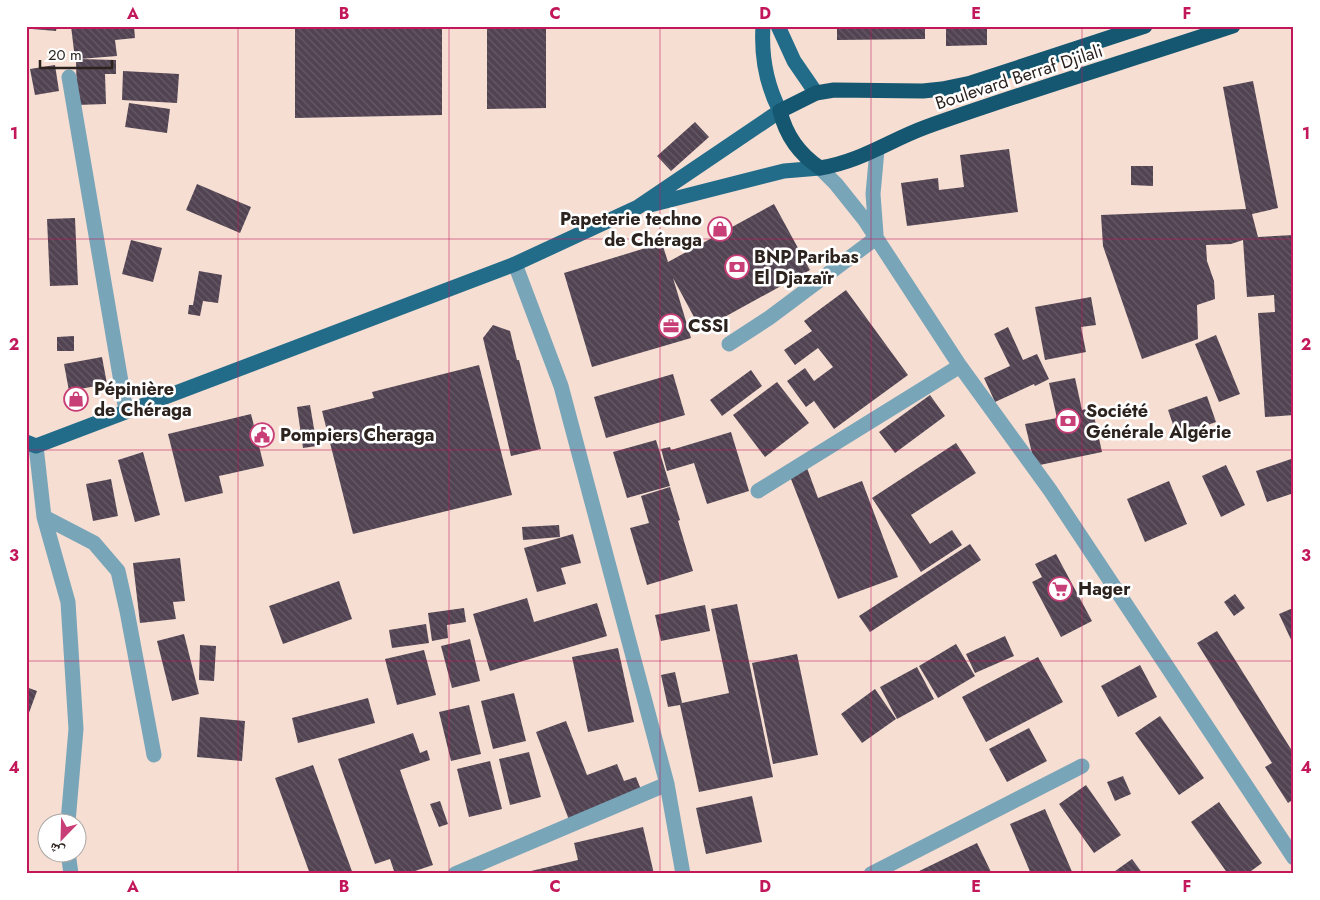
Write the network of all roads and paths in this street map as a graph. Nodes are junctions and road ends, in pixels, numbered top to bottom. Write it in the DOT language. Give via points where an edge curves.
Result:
graph roads {
  1 [pos="763,26"];
  2 [pos="778,26"];
  3 [pos="1145,26"];
  4 [pos="1233,26"];
  5 [pos="69,77"];
  6 [pos="816,93"];
  7 [pos="780,111"];
  8 [pos="877,150"];
  9 [pos="820,168"];
  10 [pos="638,207"];
  11 [pos="876,238"];
  12 [pos="515,264"];
  13 [pos="730,344"];
  14 [pos="960,366"];
  15 [pos="126,411"];
  16 [pos="31,444"];
  17 [pos="26,461"];
  18 [pos="758,491"];
  19 [pos="44,517"];
  20 [pos="154,755"];
  21 [pos="1082,766"];
  22 [pos="666,784"];
  23 [pos="69,812"];
  24 [pos="1294,858"];
  25 [pos="455,874"];
  26 [pos="683,874"];
  27 [pos="872,874"];
  1 -- 7 [label="main road" via="764,68"];
  2 -- 6 [label="main road" via="794,61"];
  3 -- 6 [label="highway, Boulevard Berraf Djilali" via="1001,74 942,89"];
  4 -- 8 [label="highway, Boulevard Berraf Djilali" via="924,128"];
  5 -- 15 [label="street"];
  6 -- 7 [label="highway, Boulevard Berraf Djilali"];
  7 -- 9 [label="highway" via="794,144"];
  7 -- 10 [label="main road"];
  8 -- 9 [label="highway, Boulevard Berraf Djilali" via="852,161"];
  8 -- 11 [label="street" via="873,194"];
  9 -- 10 [label="main road" via="784,171"];
  9 -- 11 [label="street" via="851,201"];
  10 -- 12 [label="main road"];
  11 -- 13 [label="street"];
  11 -- 14 [label="street"];
  12 -- 15 [label="main road"];
  12 -- 22 [label="street" via="561,386"];
  14 -- 18 [label="street"];
  14 -- 24 [label="street" via="1050,490"];
  15 -- 16 [label="main road"];
  16 -- 17 [label="street"];
  16 -- 19 [label="street"];
  19 -- 20 [label="street" via="94,543 118,571"];
  19 -- 23 [label="street" via="68,602 76,729"];
  21 -- 27 [label="street"];
  22 -- 25 [label="street"];
  22 -- 26 [label="street"];
}
